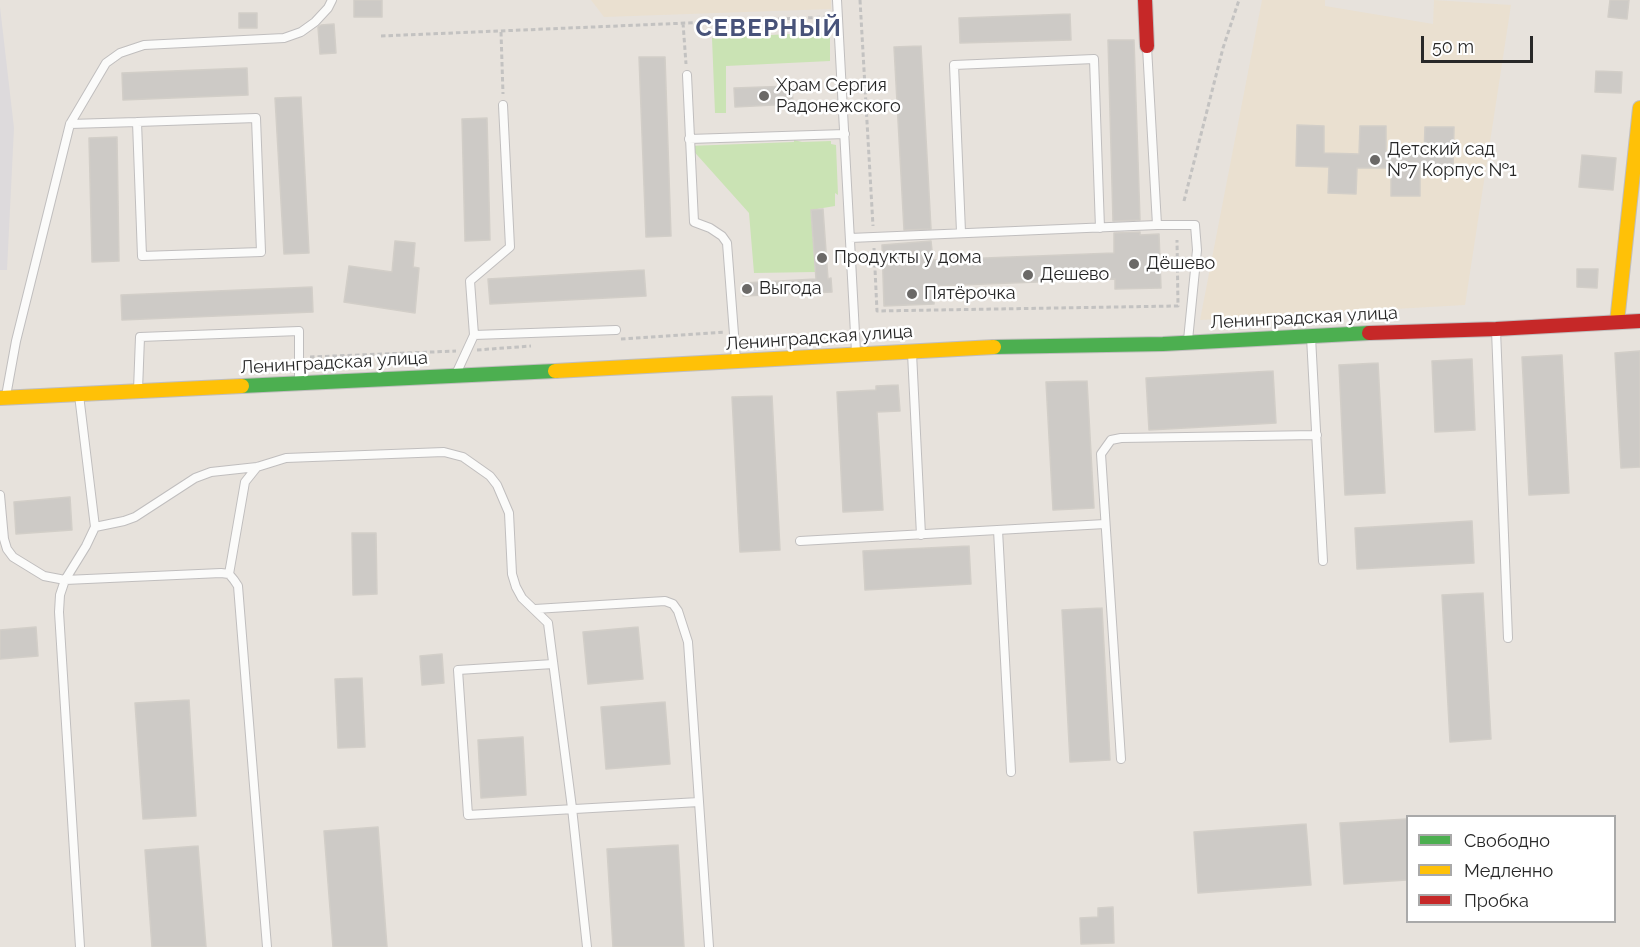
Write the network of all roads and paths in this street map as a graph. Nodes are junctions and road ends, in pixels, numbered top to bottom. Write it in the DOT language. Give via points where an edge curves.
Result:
graph roads {
  1 [pos="332,0"];
  2 [pos="837,0"];
  3 [pos="1145,0"];
  4 [pos="1239,0"];
  5 [pos="838,17"];
  6 [pos="683,23"];
  7 [pos="501,31"];
  8 [pos="381,36"];
  9 [pos="1147,46"];
  10 [pos="687,75"];
  11 [pos="503,105"];
  12 [pos="1640,108"];
  13 [pos="137,122"];
  14 [pos="70,124"];
  15 [pos="845,134"];
  16 [pos="689,139"];
  17 [pos="1184,201"];
  18 [pos="1157,225"];
  19 [pos="1100,228"];
  20 [pos="961,232"];
  21 [pos="850,238"];
  22 [pos="1640,321"];
  23 [pos="1617,322"];
  24 [pos="1496,329"];
  25 [pos="616,330"];
  26 [pos="474,335"];
  27 [pos="1311,336"];
  28 [pos="1188,342"];
  29 [pos="912,350"];
  30 [pos="856,354"];
  31 [pos="736,362"];
  32 [pos="455,376"];
  33 [pos="300,382"];
  34 [pos="138,392"];
  35 [pos="78,394"];
  36 [pos="3,398"];
  37 [pos="1317,435"];
  38 [pos="257,467"];
  39 [pos="0,495"];
  40 [pos="1105,524"];
  41 [pos="95,527"];
  42 [pos="998,530"];
  43 [pos="921,535"];
  44 [pos="800,542"];
  45 [pos="1323,561"];
  46 [pos="229,574"];
  47 [pos="65,580"];
  48 [pos="535,609"];
  49 [pos="1508,638"];
  50 [pos="553,664"];
  51 [pos="1121,759"];
  52 [pos="1011,772"];
  53 [pos="699,802"];
  54 [pos="572,808"];
  55 [pos="80,947"];
  56 [pos="267,947"];
  57 [pos="587,947"];
  58 [pos="709,947"];
  1 -- 14 [label="lane" via="315,22 284,38 144,45 120,53 106,63"];
  2 -- 5 [label="lane"];
  3 -- 9 [label="street"];
  4 -- 17 [label="path"];
  5 -- 6 [label="path"];
  5 -- 15 [label="lane"];
  6 -- 7 [label="path"];
  6 -- 10 [label="path"];
  7 -- 8 [label="path"];
  7 -- 11 [label="path"];
  9 -- 18 [label="lane"];
  10 -- 16 [label="lane"];
  11 -- 26 [label="lane" via="510,247 470,281"];
  12 -- 23 [label="street"];
  13 -- 13 [label="lane" via="142,256 261,252 256,118"];
  13 -- 14 [label="lane"];
  14 -- 36 [label="lane"];
  15 -- 16 [label="lane"];
  15 -- 21 [label="lane"];
  16 -- 31 [label="lane" via="694,222 710,228 727,243"];
  18 -- 19 [label="lane"];
  18 -- 28 [label="lane" via="1195,225 1197,250"];
  19 -- 20 [label="lane"];
  19 -- 20 [label="lane" via="1094,59 954,65"];
  20 -- 21 [label="lane"];
  21 -- 30 [label="lane"];
  22 -- 23 [label="street, Ленинградская улица"];
  23 -- 24 [label="street, Ленинградская улица"];
  24 -- 27 [label="street, Ленинградская улица"];
  24 -- 49 [label="lane"];
  25 -- 26 [label="lane"];
  26 -- 32 [label="lane"];
  27 -- 28 [label="street, Ленинградская улица"];
  27 -- 37 [label="lane"];
  28 -- 29 [label="street, Ленинградская улица"];
  29 -- 30 [label="street, Ленинградская улица"];
  29 -- 43 [label="lane"];
  30 -- 31 [label="street, Ленинградская улица"];
  31 -- 32 [label="street, Ленинградская улица"];
  32 -- 33 [label="street, Ленинградская улица"];
  33 -- 34 [label="street, Ленинградская улица"];
  33 -- 34 [label="lane" via="299,331 140,336"];
  34 -- 35 [label="street, Ленинградская улица"];
  35 -- 36 [label="street, Ленинградская улица"];
  35 -- 41 [label="lane"];
  37 -- 40 [label="lane" via="1111,440 1101,454"];
  37 -- 45 [label="lane"];
  38 -- 41 [label="lane" via="211,472 135,516"];
  38 -- 46 [label="lane" via="245,482"];
  38 -- 48 [label="lane" via="286,458 444,452 463,457 497,485 509,513 512,574 522,597"];
  39 -- 47 [label="lane" via="4,539 13,557 44,576"];
  40 -- 42 [label="lane"];
  40 -- 51 [label="lane"];
  41 -- 47 [label="lane"];
  42 -- 43 [label="lane"];
  42 -- 52 [label="lane"];
  43 -- 44 [label="lane"];
  46 -- 47 [label="lane"];
  46 -- 56 [label="lane" via="238,586"];
  47 -- 55 [label="lane" via="58,612"];
  48 -- 50 [label="lane" via="548,623"];
  48 -- 53 [label="lane" via="666,601 673,604 688,642"];
  50 -- 54 [label="lane"];
  50 -- 54 [label="lane" via="458,670 468,815"];
  53 -- 54 [label="lane"];
  53 -- 58 [label="lane"];
  54 -- 57 [label="lane"];
}
